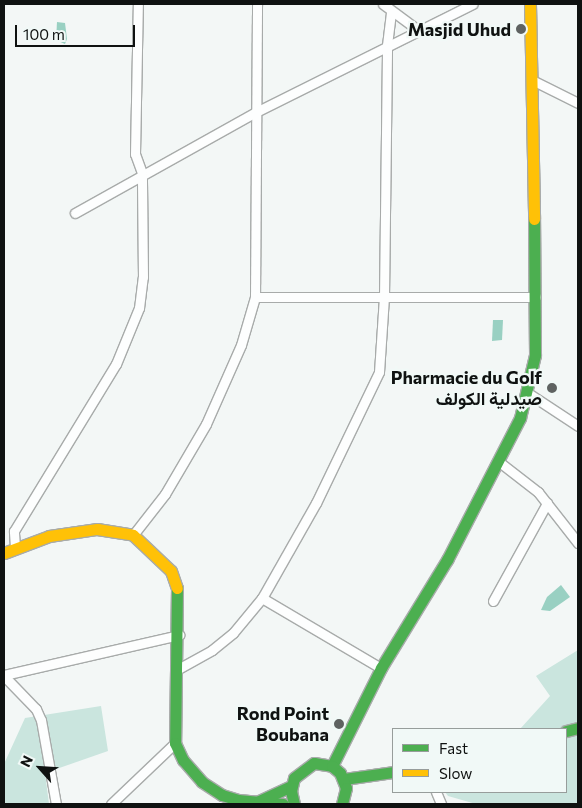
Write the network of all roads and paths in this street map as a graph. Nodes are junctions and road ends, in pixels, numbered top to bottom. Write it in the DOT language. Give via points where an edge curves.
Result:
graph roads {
  1 [pos="138,4"];
  2 [pos="257,4"];
  3 [pos="383,4"];
  4 [pos="473,4"];
  5 [pos="530,4"];
  6 [pos="391,12"];
  7 [pos="418,30"];
  8 [pos="387,45"];
  9 [pos="532,80"];
  10 [pos="578,103"];
  11 [pos="256,112"];
  12 [pos="142,173"];
  13 [pos="75,213"];
  14 [pos="255,297"];
  15 [pos="384,297"];
  16 [pos="536,297"];
  17 [pos="528,393"];
  18 [pos="578,426"];
  19 [pos="498,461"];
  20 [pos="547,503"];
  21 [pos="133,535"];
  22 [pos="578,543"];
  23 [pos="15,547"];
  24 [pos="4,553"];
  25 [pos="262,598"];
  26 [pos="493,601"];
  27 [pos="179,635"];
  28 [pos="381,668"];
  29 [pos="178,669"];
  30 [pos="4,675"];
  31 [pos="175,743"];
  32 [pos="327,765"];
  33 [pos="392,772"];
  34 [pos="374,776"];
  35 [pos="344,779"];
  36 [pos="291,786"];
  37 [pos="346,792"];
  38 [pos="260,801"];
  39 [pos="56,804"];
  40 [pos="111,804"];
  41 [pos="283,804"];
  42 [pos="294,804"];
  43 [pos="342,804"];
  1 -- 12 [label="street" via="135,154"];
  2 -- 11 [label="street"];
  3 -- 6 [label="street"];
  4 -- 7 [label="street"];
  5 -- 9 [label="main road"];
  6 -- 7 [label="street"];
  6 -- 8 [label="street"];
  7 -- 8 [label="street"];
  8 -- 11 [label="street"];
  8 -- 15 [label="street"];
  9 -- 10 [label="street"];
  9 -- 16 [label="main road"];
  11 -- 12 [label="street"];
  11 -- 14 [label="street"];
  12 -- 13 [label="street"];
  12 -- 23 [label="street" via="143,277 135,320 116,364 14,532"];
  14 -- 15 [label="street"];
  14 -- 21 [label="street" via="242,345 206,424 165,494"];
  15 -- 16 [label="street"];
  15 -- 25 [label="street" via="382,352 371,393 316,503"];
  16 -- 17 [label="main road" via="536,355"];
  17 -- 18 [label="street"];
  17 -- 19 [label="main road" via="520,418"];
  19 -- 20 [label="street"];
  19 -- 28 [label="main road" via="447,560"];
  20 -- 22 [label="street"];
  20 -- 26 [label="street"];
  21 -- 23 [label="main road" via="97,529 49,536"];
  21 -- 27 [label="main road" via="165,564 175,579 179,593"];
  23 -- 24 [label="main road"];
  25 -- 28 [label="street"];
  25 -- 29 [label="street" via="233,633 212,650"];
  27 -- 29 [label="main road"];
  27 -- 30 [label="street"];
  28 -- 32 [label="main road"];
  29 -- 31 [label="main road"];
  30 -- 39 [label="street" via="36,709 41,720"];
  31 -- 38 [label="main road" via="202,782 222,795"];
  31 -- 40 [label="street"];
  32 -- 35 [label="main road"];
  32 -- 36 [label="main road" via="314,763 299,771"];
  33 -- 34 [label="main road"];
  34 -- 35 [label="main road"];
  34 -- 37 [label="main road"];
  35 -- 37 [label="main road"];
  36 -- 38 [label="main road"];
  36 -- 42 [label="main road"];
  37 -- 43 [label="main road"];
  38 -- 41 [label="main road"];
}
